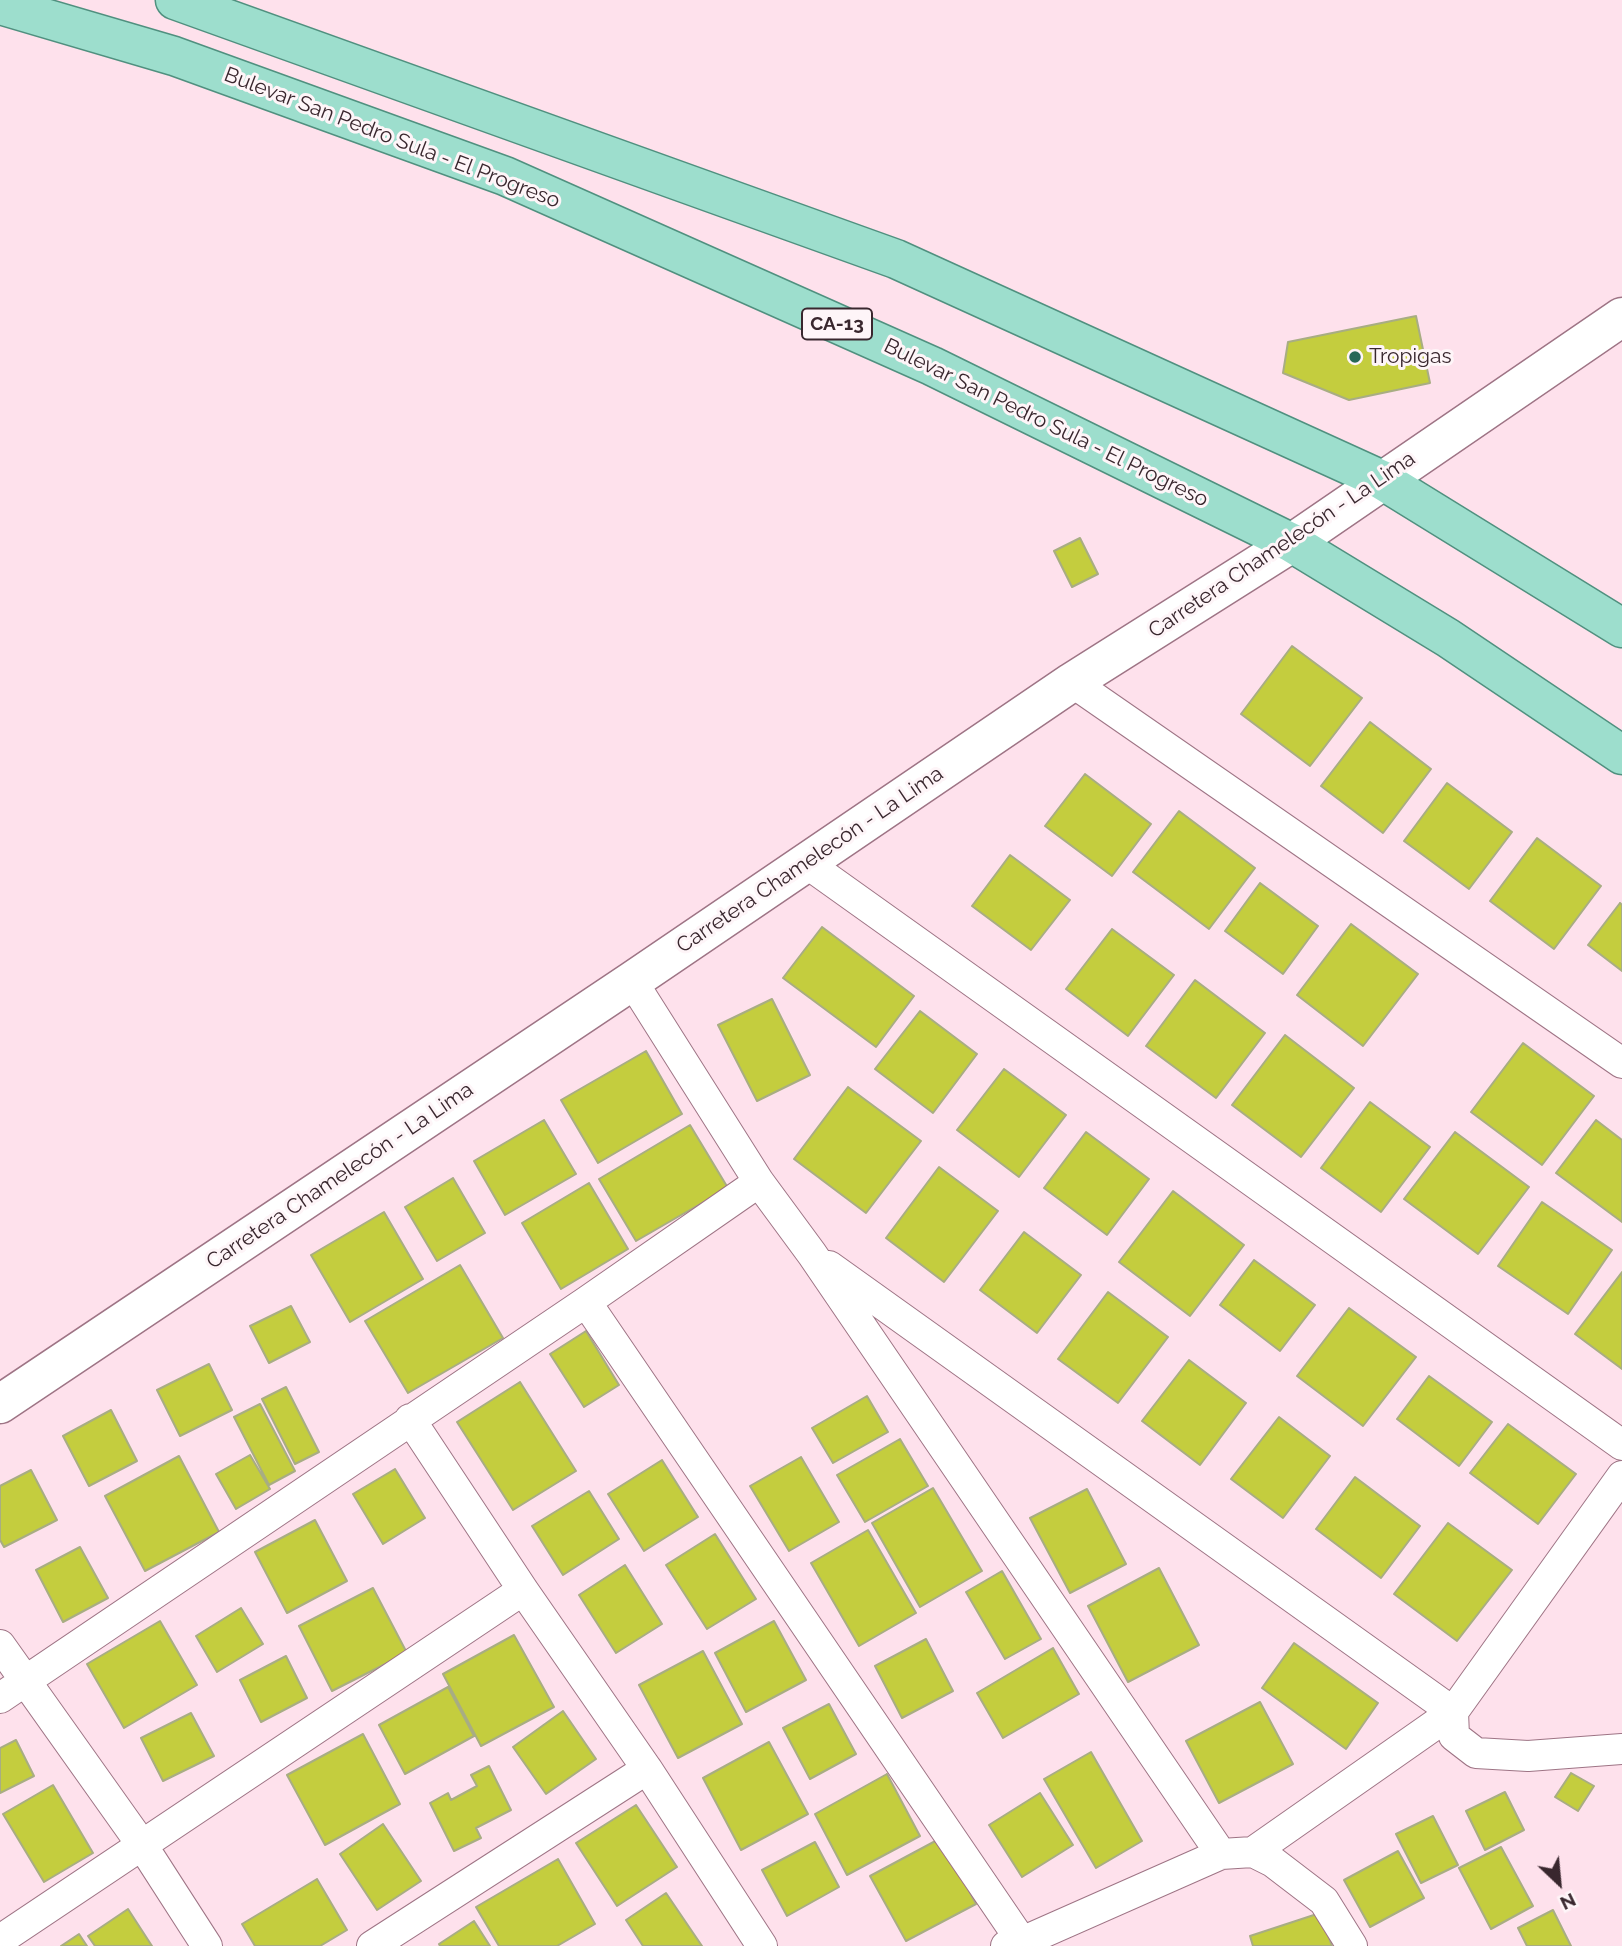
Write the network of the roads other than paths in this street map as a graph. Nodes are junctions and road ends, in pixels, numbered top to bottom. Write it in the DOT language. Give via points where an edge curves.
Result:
graph roads {
  1 [pos="175,0"];
  2 [pos="0,5"];
  3 [pos="1622,317"];
  4 [pos="1382,480"];
  5 [pos="1292,543"];
  6 [pos="1622,628"];
  7 [pos="1072,682"];
  8 [pos="1622,755"];
  9 [pos="806,862"];
  10 [pos="632,981"];
  11 [pos="1622,1063"];
  12 [pos="759,1182"];
  13 [pos="812,1254"];
  14 [pos="586,1302"];
  15 [pos="0,1404"];
  16 [pos="410,1419"];
  17 [pos="1622,1445"];
  18 [pos="1622,1475"];
  19 [pos="523,1590"];
  20 [pos="0,1645"];
  21 [pos="26,1680"];
  22 [pos="0,1698"];
  23 [pos="1453,1712"];
  24 [pos="1622,1749"];
  25 [pos="647,1769"];
  26 [pos="142,1845"];
  27 [pos="1253,1852"];
  28 [pos="1221,1854"];
  29 [pos="0,1940"];
  30 [pos="1014,1944"];
  31 [pos="207,1946"];
  32 [pos="372,1946"];
  33 [pos="762,1946"];
  34 [pos="1352,1946"];
  1 -- 4 [label="main road" via="896,259"];
  2 -- 5 [label="main road, Bulevar San Pedro Sula - El Progreso / CA-13" via="174,56 505,176 932,366"];
  3 -- 4 [label="street, Carretera Chamelecón - La Lima"];
  4 -- 5 [label="street, Carretera Chamelecón - La Lima"];
  4 -- 6 [label="main road"];
  5 -- 7 [label="street, Carretera Chamelecón - La Lima"];
  5 -- 8 [label="main road, Bulevar San Pedro Sula - El Progreso / CA-13" via="1448,638"];
  7 -- 9 [label="street, Carretera Chamelecón - La Lima"];
  7 -- 11 [label="street"];
  9 -- 10 [label="street, Carretera Chamelecón - La Lima"];
  9 -- 17 [label="street"];
  10 -- 12 [label="street"];
  10 -- 15 [label="street, Carretera Chamelecón - La Lima"];
  12 -- 13 [label="street"];
  12 -- 14 [label="street"];
  13 -- 23 [label="street"];
  13 -- 28 [label="street"];
  14 -- 16 [label="street"];
  14 -- 30 [label="street"];
  16 -- 19 [label="street"];
  16 -- 21 [label="street"];
  18 -- 23 [label="street"];
  19 -- 25 [label="street"];
  19 -- 26 [label="street"];
  20 -- 21 [label="street"];
  21 -- 22 [label="street"];
  21 -- 26 [label="street"];
  23 -- 24 [label="street" via="1454,1736 1476,1753 1528,1756"];
  23 -- 27 [label="street"];
  25 -- 32 [label="street"];
  25 -- 33 [label="street"];
  26 -- 29 [label="street"];
  26 -- 31 [label="street"];
  27 -- 28 [label="street"];
  27 -- 34 [label="street" via="1324,1901"];
  28 -- 30 [label="street"];
}
